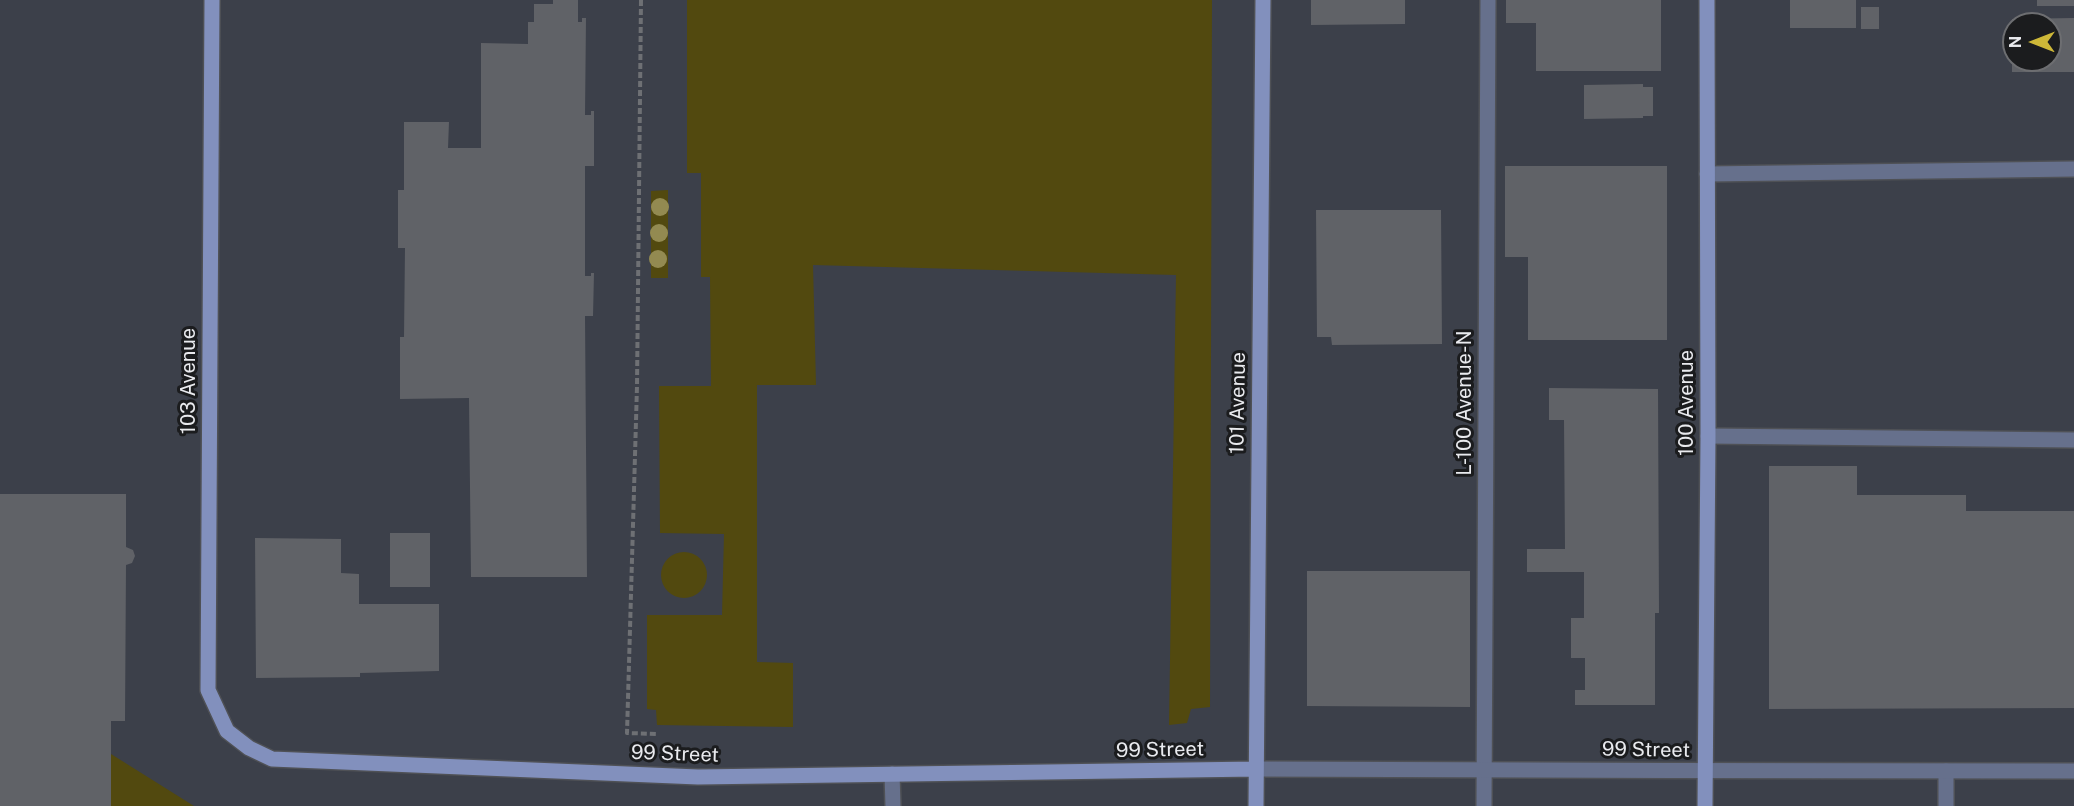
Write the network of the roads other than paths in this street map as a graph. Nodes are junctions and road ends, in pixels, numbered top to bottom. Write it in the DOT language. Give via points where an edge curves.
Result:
graph roads {
  1 [pos="212,0"];
  2 [pos="1263,0"];
  3 [pos="1488,0"];
  4 [pos="1707,0"];
  5 [pos="2074,169"];
  6 [pos="1707,174"];
  7 [pos="1708,435"];
  8 [pos="2074,440"];
  9 [pos="249,748"];
  10 [pos="1484,769"];
  11 [pos="1256,770"];
  12 [pos="1946,771"];
  13 [pos="2074,771"];
  14 [pos="1705,772"];
  15 [pos="892,774"];
  16 [pos="893,806"];
  17 [pos="1256,806"];
  18 [pos="1484,806"];
  19 [pos="1705,806"];
  20 [pos="1946,806"];
  1 -- 9 [label="street, 103 Avenue" via="208,690 227,731"];
  2 -- 11 [label="street, 101 Avenue"];
  3 -- 10 [label="street, L-100 Avenue-N"];
  4 -- 6 [label="street, 100 Avenue"];
  5 -- 6 [label="street"];
  6 -- 7 [label="street, 100 Avenue"];
  7 -- 8 [label="street"];
  7 -- 14 [label="street, 100 Avenue"];
  9 -- 15 [label="street, 99 Street" via="272,759 698,777"];
  10 -- 11 [label="street, 99 Street"];
  10 -- 14 [label="street, 99 Street"];
  10 -- 18 [label="street, L-100 Avenue-N"];
  11 -- 15 [label="street, 99 Street"];
  11 -- 17 [label="street, 101 Avenue"];
  12 -- 13 [label="street, 99 Street"];
  12 -- 14 [label="street, 99 Street"];
  12 -- 20 [label="street"];
  14 -- 19 [label="street, 100 Avenue"];
  15 -- 16 [label="street"];
}
